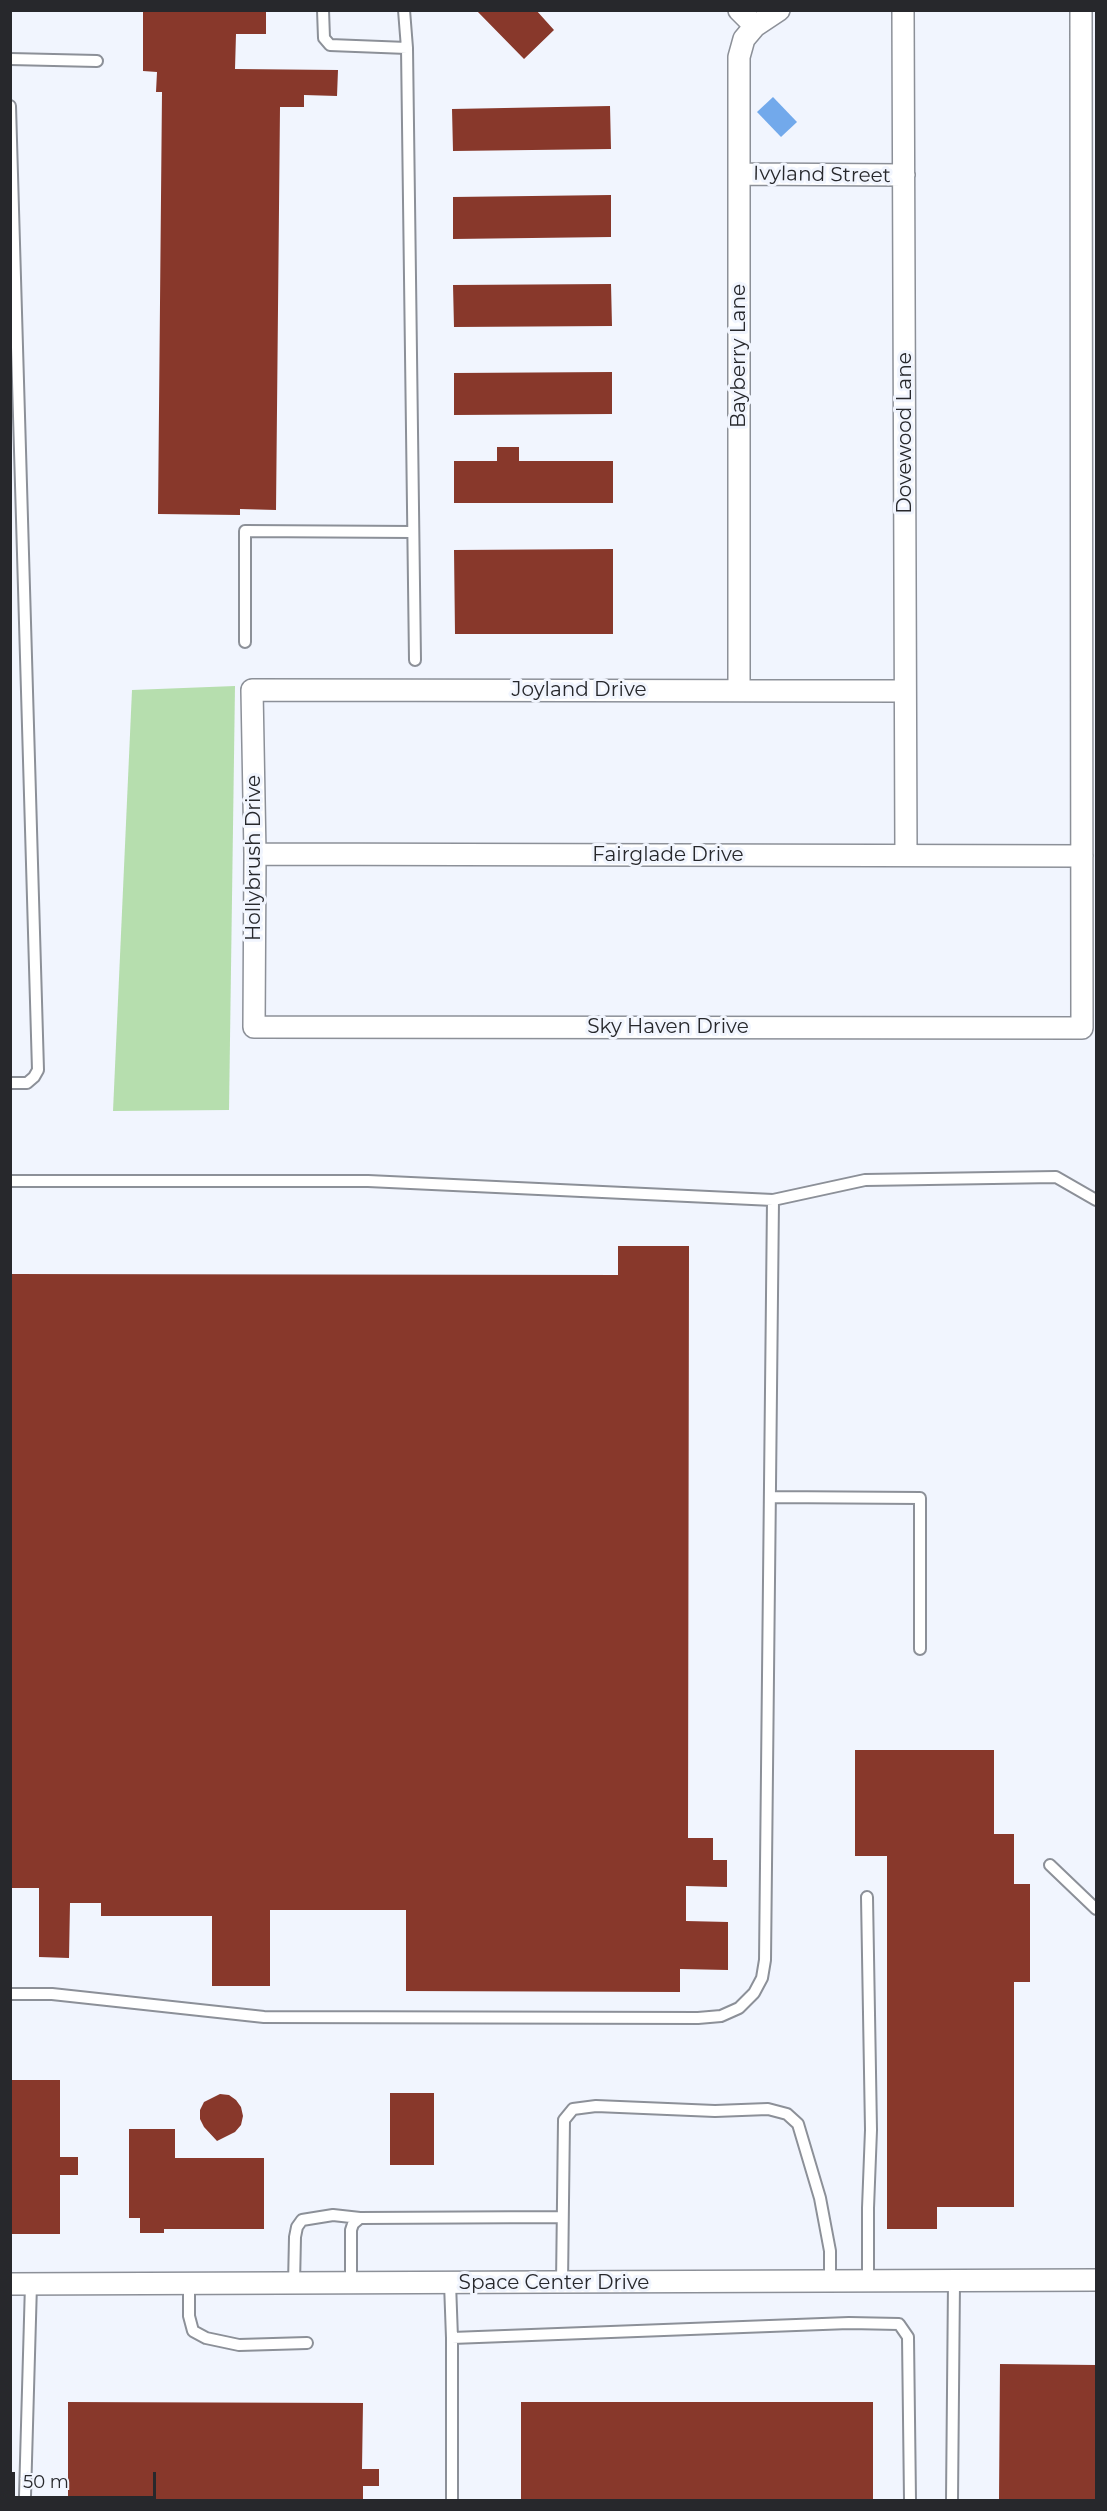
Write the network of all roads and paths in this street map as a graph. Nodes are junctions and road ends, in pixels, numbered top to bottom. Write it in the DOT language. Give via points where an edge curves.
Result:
graph roads {
  1 [pos="323,10"];
  2 [pos="404,10"];
  3 [pos="739,10"];
  4 [pos="779,10"];
  5 [pos="903,10"];
  6 [pos="1081,10"];
  7 [pos="755,26"];
  8 [pos="407,48"];
  9 [pos="10,59"];
  10 [pos="97,61"];
  11 [pos="10,106"];
  12 [pos="739,174"];
  13 [pos="904,175"];
  14 [pos="413,532"];
  15 [pos="244,642"];
  16 [pos="415,660"];
  17 [pos="252,690"];
  18 [pos="739,690"];
  19 [pos="905,691"];
  20 [pos="255,854"];
  21 [pos="906,855"];
  22 [pos="1082,855"];
  23 [pos="254,1027"];
  24 [pos="10,1083"];
  25 [pos="10,1181"];
  26 [pos="773,1200"];
  27 [pos="1096,1200"];
  28 [pos="770,1497"];
  29 [pos="920,1649"];
  30 [pos="1050,1865"];
  31 [pos="867,1897"];
  32 [pos="1096,1909"];
  33 [pos="10,1994"];
  34 [pos="561,2217"];
  35 [pos="360,2218"];
  36 [pos="1096,2280"];
  37 [pos="830,2282"];
  38 [pos="868,2282"];
  39 [pos="954,2282"];
  40 [pos="351,2283"];
  41 [pos="450,2283"];
  42 [pos="562,2283"];
  43 [pos="21,2284"];
  44 [pos="189,2284"];
  45 [pos="294,2284"];
  46 [pos="452,2338"];
  47 [pos="308,2343"];
  48 [pos="25,2496"];
  49 [pos="452,2500"];
  50 [pos="910,2500"];
  51 [pos="952,2500"];
  1 -- 8 [label="lane" via="324,38 330,45"];
  2 -- 8 [label="lane"];
  3 -- 7 [label="street"];
  4 -- 7 [label="street"];
  5 -- 13 [label="street, Dovewood Lane"];
  6 -- 22 [label="street"];
  7 -- 12 [label="street, Bayberry Lane" via="744,39 739,57"];
  8 -- 14 [label="lane"];
  9 -- 10 [label="lane"];
  11 -- 24 [label="lane" via="38,1070 27,1083"];
  12 -- 13 [label="street, Ivyland Street"];
  12 -- 18 [label="street, Bayberry Lane"];
  13 -- 19 [label="street, Dovewood Lane"];
  14 -- 15 [label="lane" via="245,531"];
  14 -- 16 [label="lane"];
  17 -- 18 [label="street, Joyland Drive"];
  17 -- 20 [label="street, Hollybrush Drive"];
  18 -- 19 [label="street, Joyland Drive"];
  19 -- 21 [label="street, Dovewood Lane"];
  20 -- 21 [label="street, Fairglade Drive"];
  20 -- 23 [label="street, Hollybrush Drive"];
  21 -- 22 [label="street, Fairglade Drive"];
  22 -- 23 [label="street, Sky Haven Drive" via="1082,1028"];
  25 -- 26 [label="lane" via="368,1181"];
  26 -- 27 [label="lane" via="865,1180 1056,1177"];
  26 -- 28 [label="lane"];
  28 -- 29 [label="lane" via="920,1498"];
  28 -- 33 [label="lane" via="765,1960 754,1994 739,2008 722,2016 698,2018 264,2017 52,1994"];
  30 -- 32 [label="lane"];
  31 -- 38 [label="lane" via="871,2130"];
  34 -- 35 [label="lane"];
  34 -- 37 [label="lane" via="564,2120 573,2109 768,2109 787,2114 798,2124 820,2198 830,2251"];
  34 -- 42 [label="lane"];
  35 -- 40 [label="lane" via="351,2230"];
  35 -- 45 [label="lane" via="333,2215 302,2220 295,2237"];
  36 -- 39 [label="street, Space Center Drive"];
  37 -- 38 [label="street, Space Center Drive"];
  37 -- 42 [label="street, Space Center Drive"];
  38 -- 39 [label="street, Space Center Drive"];
  39 -- 51 [label="lane"];
  40 -- 41 [label="street, Space Center Drive"];
  40 -- 45 [label="street, Space Center Drive"];
  41 -- 42 [label="street, Space Center Drive"];
  41 -- 46 [label="lane"];
  43 -- 44 [label="street, Space Center Drive"];
  43 -- 48 [label="lane"];
  44 -- 45 [label="street, Space Center Drive"];
  44 -- 47 [label="lane" via="189,2316 194,2331 206,2338 239,2345"];
  46 -- 49 [label="lane"];
  46 -- 50 [label="lane" via="899,2324 908,2337"];
}
